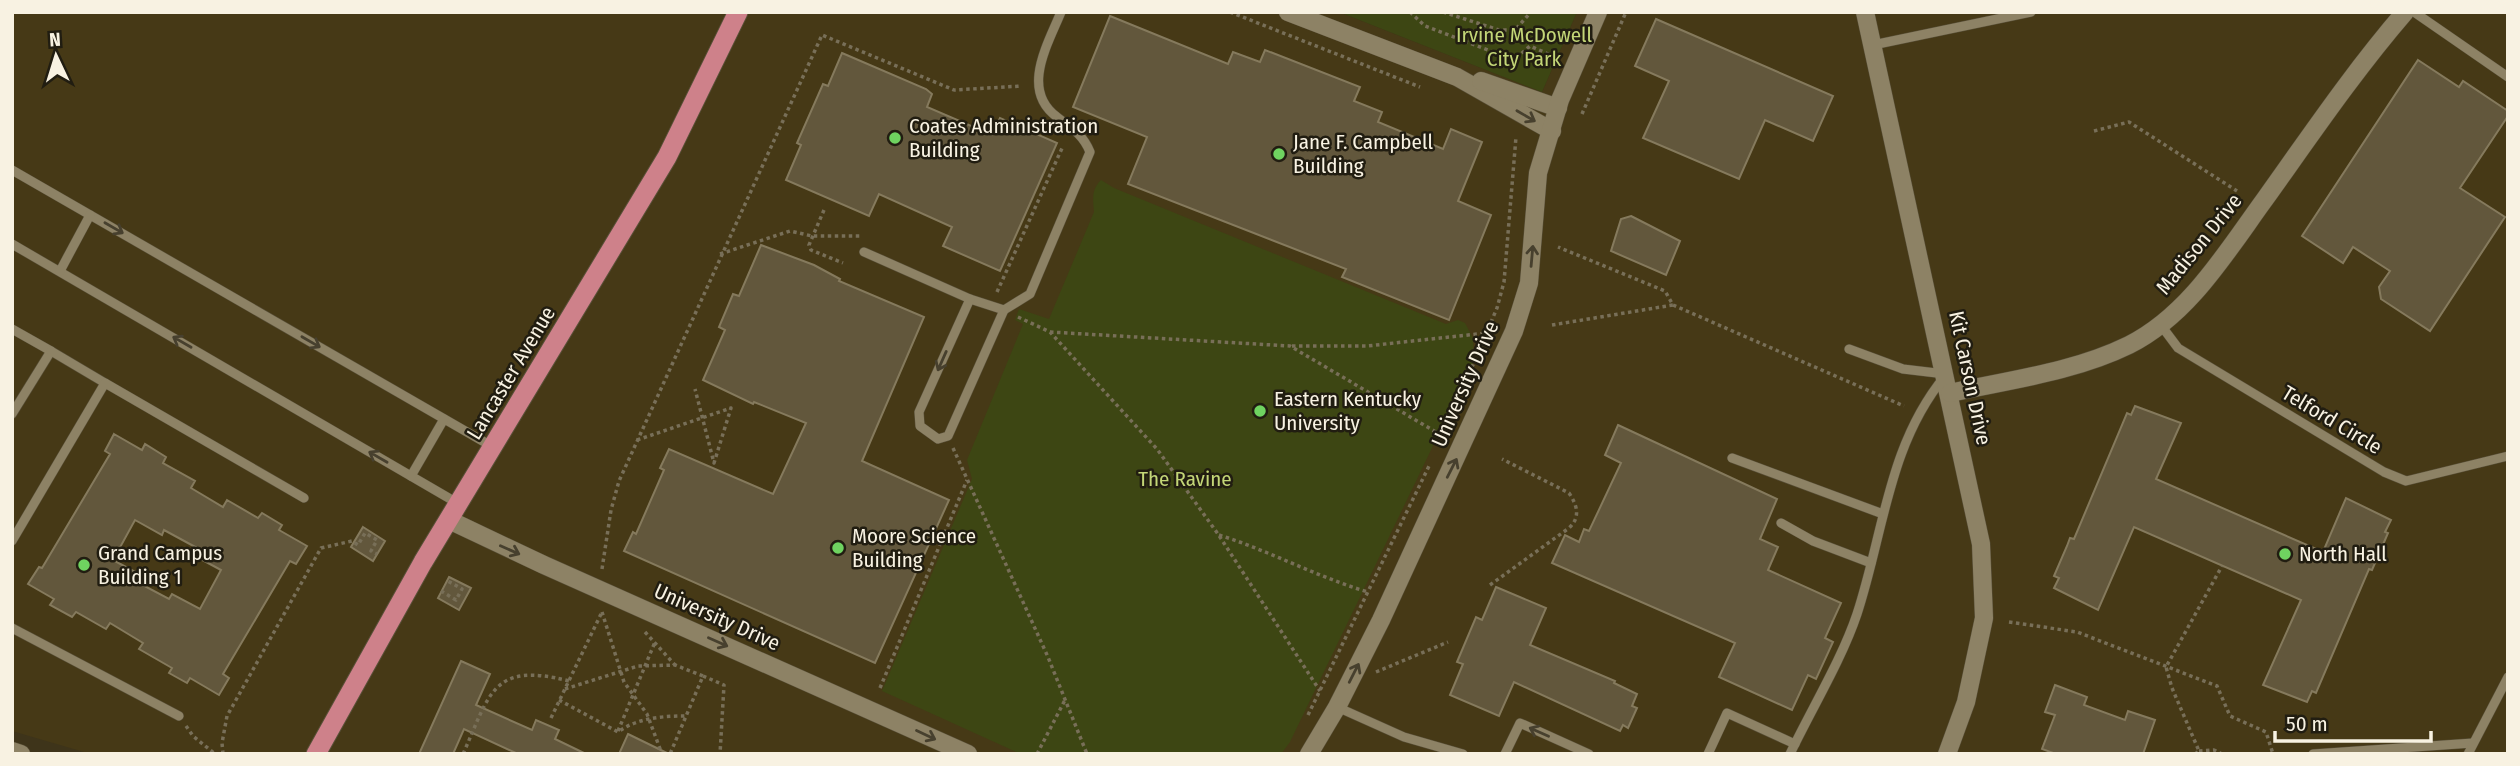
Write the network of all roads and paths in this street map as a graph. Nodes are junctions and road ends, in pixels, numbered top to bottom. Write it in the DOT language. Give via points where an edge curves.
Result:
graph roads {
  1 [pos="738,12"];
  2 [pos="1061,12"];
  3 [pos="1230,12"];
  4 [pos="1288,12"];
  5 [pos="1409,12"];
  6 [pos="1443,12"];
  7 [pos="1531,12"];
  8 [pos="1598,12"];
  9 [pos="1626,12"];
  10 [pos="1866,12"];
  11 [pos="2031,12"];
  12 [pos="2405,12"];
  13 [pos="2414,12"];
  14 [pos="1873,46"];
  15 [pos="1555,57"];
  16 [pos="1457,77"];
  17 [pos="2508,77"];
  18 [pos="1022,86"];
  19 [pos="1420,87"];
  20 [pos="1558,108"];
  21 [pos="1582,114"];
  22 [pos="1552,131"];
  23 [pos="2094,131"];
  24 [pos="1516,137"];
  25 [pos="1063,146"];
  26 [pos="12,170"];
  27 [pos="2237,191"];
  28 [pos="824,210"];
  29 [pos="90,215"];
  30 [pos="812,236"];
  31 [pos="860,236"];
  32 [pos="12,244"];
  33 [pos="1558,247"];
  34 [pos="864,252"];
  35 [pos="720,254"];
  36 [pos="843,263"];
  37 [pos="60,271"];
  38 [pos="997,292"];
  39 [pos="970,299"];
  40 [pos="1673,305"];
  41 [pos="1004,310"];
  42 [pos="2160,324"];
  43 [pos="1552,325"];
  44 [pos="12,329"];
  45 [pos="1514,331"];
  46 [pos="1050,332"];
  47 [pos="1486,333"];
  48 [pos="1290,346"];
  49 [pos="1849,349"];
  50 [pos="51,351"];
  51 [pos="1947,374"];
  52 [pos="104,383"];
  53 [pos="695,389"];
  54 [pos="1950,393"];
  55 [pos="1904,406"];
  56 [pos="12,414"];
  57 [pos="702,418"];
  58 [pos="444,419"];
  59 [pos="1433,430"];
  60 [pos="948,436"];
  61 [pos="637,440"];
  62 [pos="493,447"];
  63 [pos="1437,448"];
  64 [pos="2508,456"];
  65 [pos="1732,458"];
  66 [pos="1502,459"];
  67 [pos="1431,460"];
  68 [pos="411,476"];
  69 [pos="967,480"];
  70 [pos="304,498"];
  71 [pos="454,512"];
  72 [pos="1883,514"];
  73 [pos="1781,523"];
  74 [pos="1218,534"];
  75 [pos="12,541"];
  76 [pos="377,554"];
  77 [pos="1871,563"];
  78 [pos="2222,566"];
  79 [pos="446,580"];
  80 [pos="1490,585"];
  81 [pos="601,590"];
  82 [pos="441,592"];
  83 [pos="1367,592"];
  84 [pos="1390,599"];
  85 [pos="602,612"];
  86 [pos="614,617"];
  87 [pos="2009,622"];
  88 [pos="638,625"];
  89 [pos="12,628"];
  90 [pos="655,642"];
  91 [pos="1448,642"];
  92 [pos="675,665"];
  93 [pos="646,666"];
  94 [pos="2166,667"];
  95 [pos="620,670"];
  96 [pos="1366,676"];
  97 [pos="703,677"];
  98 [pos="2508,677"];
  99 [pos="569,681"];
  100 [pos="565,688"];
  101 [pos="880,688"];
  102 [pos="1320,691"];
  103 [pos="633,697"];
  104 [pos="559,700"];
  105 [pos="1065,700"];
  106 [pos="1336,710"];
  107 [pos="179,716"];
  108 [pos="685,716"];
  109 [pos="551,718"];
  110 [pos="649,719"];
  111 [pos="618,732"];
  112 [pos="2473,743"];
  113 [pos="1795,744"];
  114 [pos="2405,750"];
  115 [pos="12,751"];
  116 [pos="2197,752"];
  117 [pos="2332,753"];
  118 [pos="22,754"];
  119 [pos="215,754"];
  120 [pos="223,754"];
  121 [pos="316,754"];
  122 [pos="463,754"];
  123 [pos="662,754"];
  124 [pos="670,754"];
  125 [pos="720,754"];
  126 [pos="968,754"];
  127 [pos="1037,754"];
  128 [pos="1087,754"];
  129 [pos="1309,754"];
  130 [pos="1463,754"];
  131 [pos="1506,754"];
  132 [pos="1589,754"];
  133 [pos="1709,754"];
  134 [pos="1790,754"];
  135 [pos="1947,754"];
  136 [pos="2222,754"];
  137 [pos="2273,754"];
  138 [pos="2313,754"];
  139 [pos="2468,754"];
  1 -- 62 [label="main road, Lancaster Avenue" via="667,157"];
  2 -- 41 [label="lane" via="1039,66 1038,84 1047,106 1080,134 1089,156 1030,294"];
  3 -- 19 [label="path"];
  4 -- 16 [label="street"];
  5 -- 15 [label="path" via="1425,26 1514,60 1530,46"];
  6 -- 7 [label="path" via="1499,30 1515,30"];
  8 -- 20 [label="street, University Drive"];
  9 -- 21 [label="path"];
  10 -- 14 [label="street, Kit Carson Drive"];
  11 -- 14 [label="lane"];
  12 -- 42 [label="street, Madison Drive" via="2372,50 2212,271"];
  13 -- 17 [label="lane"];
  14 -- 51 [label="street, Kit Carson Drive"];
  16 -- 20 [label="street" via="1482,81"];
  16 -- 22 [label="street, one-way"];
  18 -- 35 [label="path" via="954,90 822,35"];
  20 -- 22 [label="street, University Drive"];
  45 -- 22 [label="street, University Drive, one-way" via="1529,283 1538,173"];
  23 -- 27 [label="path" via="2129,122"];
  24 -- 47 [label="path" via="1504,282"];
  25 -- 38 [label="path"];
  26 -- 29 [label="lane"];
  28 -- 30 [label="path"];
  29 -- 37 [label="lane"];
  29 -- 58 [label="lane, one-way"];
  30 -- 31 [label="path"];
  30 -- 35 [label="path" via="790,231"];
  30 -- 36 [label="path" via="811,250"];
  32 -- 37 [label="lane"];
  33 -- 40 [label="path" via="1665,291"];
  34 -- 39 [label="lane"];
  35 -- 61 [label="path"];
  68 -- 37 [label="lane, one-way"];
  39 -- 41 [label="lane"];
  39 -- 60 [label="lane, one-way" via="919,412 920,426 938,439"];
  40 -- 43 [label="path"];
  40 -- 55 [label="path"];
  41 -- 46 [label="path"];
  41 -- 60 [label="lane"];
  42 -- 54 [label="street, Madison Drive" via="2127,346 2090,361"];
  42 -- 64 [label="lane, Telford Circle" via="2178,348 2406,481"];
  44 -- 50 [label="lane"];
  45 -- 47 [label="path"];
  84 -- 45 [label="street, University Drive, one-way"];
  46 -- 48 [label="path"];
  46 -- 74 [label="path" via="1157,449"];
  47 -- 48 [label="path" via="1367,345"];
  47 -- 63 [label="path"];
  48 -- 59 [label="path"];
  49 -- 51 [label="lane" via="1903,369"];
  50 -- 52 [label="lane"];
  50 -- 56 [label="lane"];
  51 -- 54 [label="street, Kit Carson Drive"];
  51 -- 72 [label="lane" via="1927,397 1906,435"];
  52 -- 70 [label="lane"];
  52 -- 75 [label="lane"];
  53 -- 57 [label="path"];
  54 -- 135 [label="street, Kit Carson Drive" via="1981,544 1984,618 1966,702"];
  57 -- 57 [label="path" via="731,408 714,463 708,440"];
  57 -- 61 [label="path"];
  58 -- 62 [label="lane"];
  58 -- 68 [label="lane"];
  60 -- 69 [label="path"];
  61 -- 81 [label="path" via="611,510"];
  62 -- 71 [label="main road, Lancaster Avenue"];
  65 -- 72 [label="lane"];
  66 -- 80 [label="path" via="1569,493 1577,514 1576,522"];
  67 -- 83 [label="path"];
  68 -- 71 [label="lane"];
  69 -- 101 [label="path"];
  69 -- 105 [label="path"];
  71 -- 81 [label="street, University Drive, one-way"];
  71 -- 121 [label="main road, Lancaster Avenue"];
  72 -- 77 [label="lane"];
  73 -- 77 [label="lane"];
  74 -- 83 [label="path"];
  74 -- 102 [label="path"];
  76 -- 120 [label="path" via="370,551 377,540 365,533 358,545 352,541 321,548 227,716"];
  77 -- 113 [label="lane" via="1856,616"];
  78 -- 94 [label="path"];
  79 -- 82 [label="path" via="462,589 456,600"];
  81 -- 85 [label="path"];
  81 -- 126 [label="street, University Drive, one-way"];
  83 -- 84 [label="path"];
  83 -- 102 [label="path"];
  106 -- 84 [label="street, University Drive, one-way"];
  85 -- 86 [label="path"];
  85 -- 95 [label="path"];
  85 -- 99 [label="path"];
  87 -- 94 [label="path" via="2077,632"];
  88 -- 90 [label="path"];
  89 -- 107 [label="lane"];
  90 -- 92 [label="path"];
  90 -- 93 [label="path"];
  91 -- 96 [label="path"];
  92 -- 93 [label="path"];
  92 -- 97 [label="path"];
  93 -- 95 [label="path"];
  93 -- 103 [label="path"];
  94 -- 116 [label="path"];
  94 -- 137 [label="path" via="2217,686 2230,716 2266,732"];
  95 -- 100 [label="path"];
  95 -- 103 [label="path"];
  97 -- 108 [label="path"];
  97 -- 125 [label="path" via="724,685"];
  98 -- 112 [label="lane"];
  99 -- 100 [label="path"];
  99 -- 122 [label="path" via="537,675 502,681 492,689"];
  100 -- 104 [label="path"];
  102 -- 106 [label="path"];
  103 -- 110 [label="path"];
  103 -- 111 [label="path"];
  104 -- 109 [label="path"];
  104 -- 111 [label="path"];
  105 -- 127 [label="path"];
  105 -- 128 [label="path"];
  106 -- 129 [label="street, University Drive"];
  106 -- 130 [label="lane"];
  107 -- 119 [label="path" via="192,736"];
  108 -- 110 [label="path"];
  108 -- 124 [label="path"];
  110 -- 111 [label="path"];
  110 -- 123 [label="path"];
  112 -- 114 [label="lane"];
  112 -- 139 [label="lane"];
  113 -- 133 [label="lane" via="1727,713"];
  113 -- 134 [label="lane"];
  114 -- 117 [label="lane"];
  115 -- 118 [label="street"];
  116 -- 136 [label="path"];
  117 -- 138 [label="lane"];
  132 -- 131 [label="lane, one-way" via="1520,723"];
}
